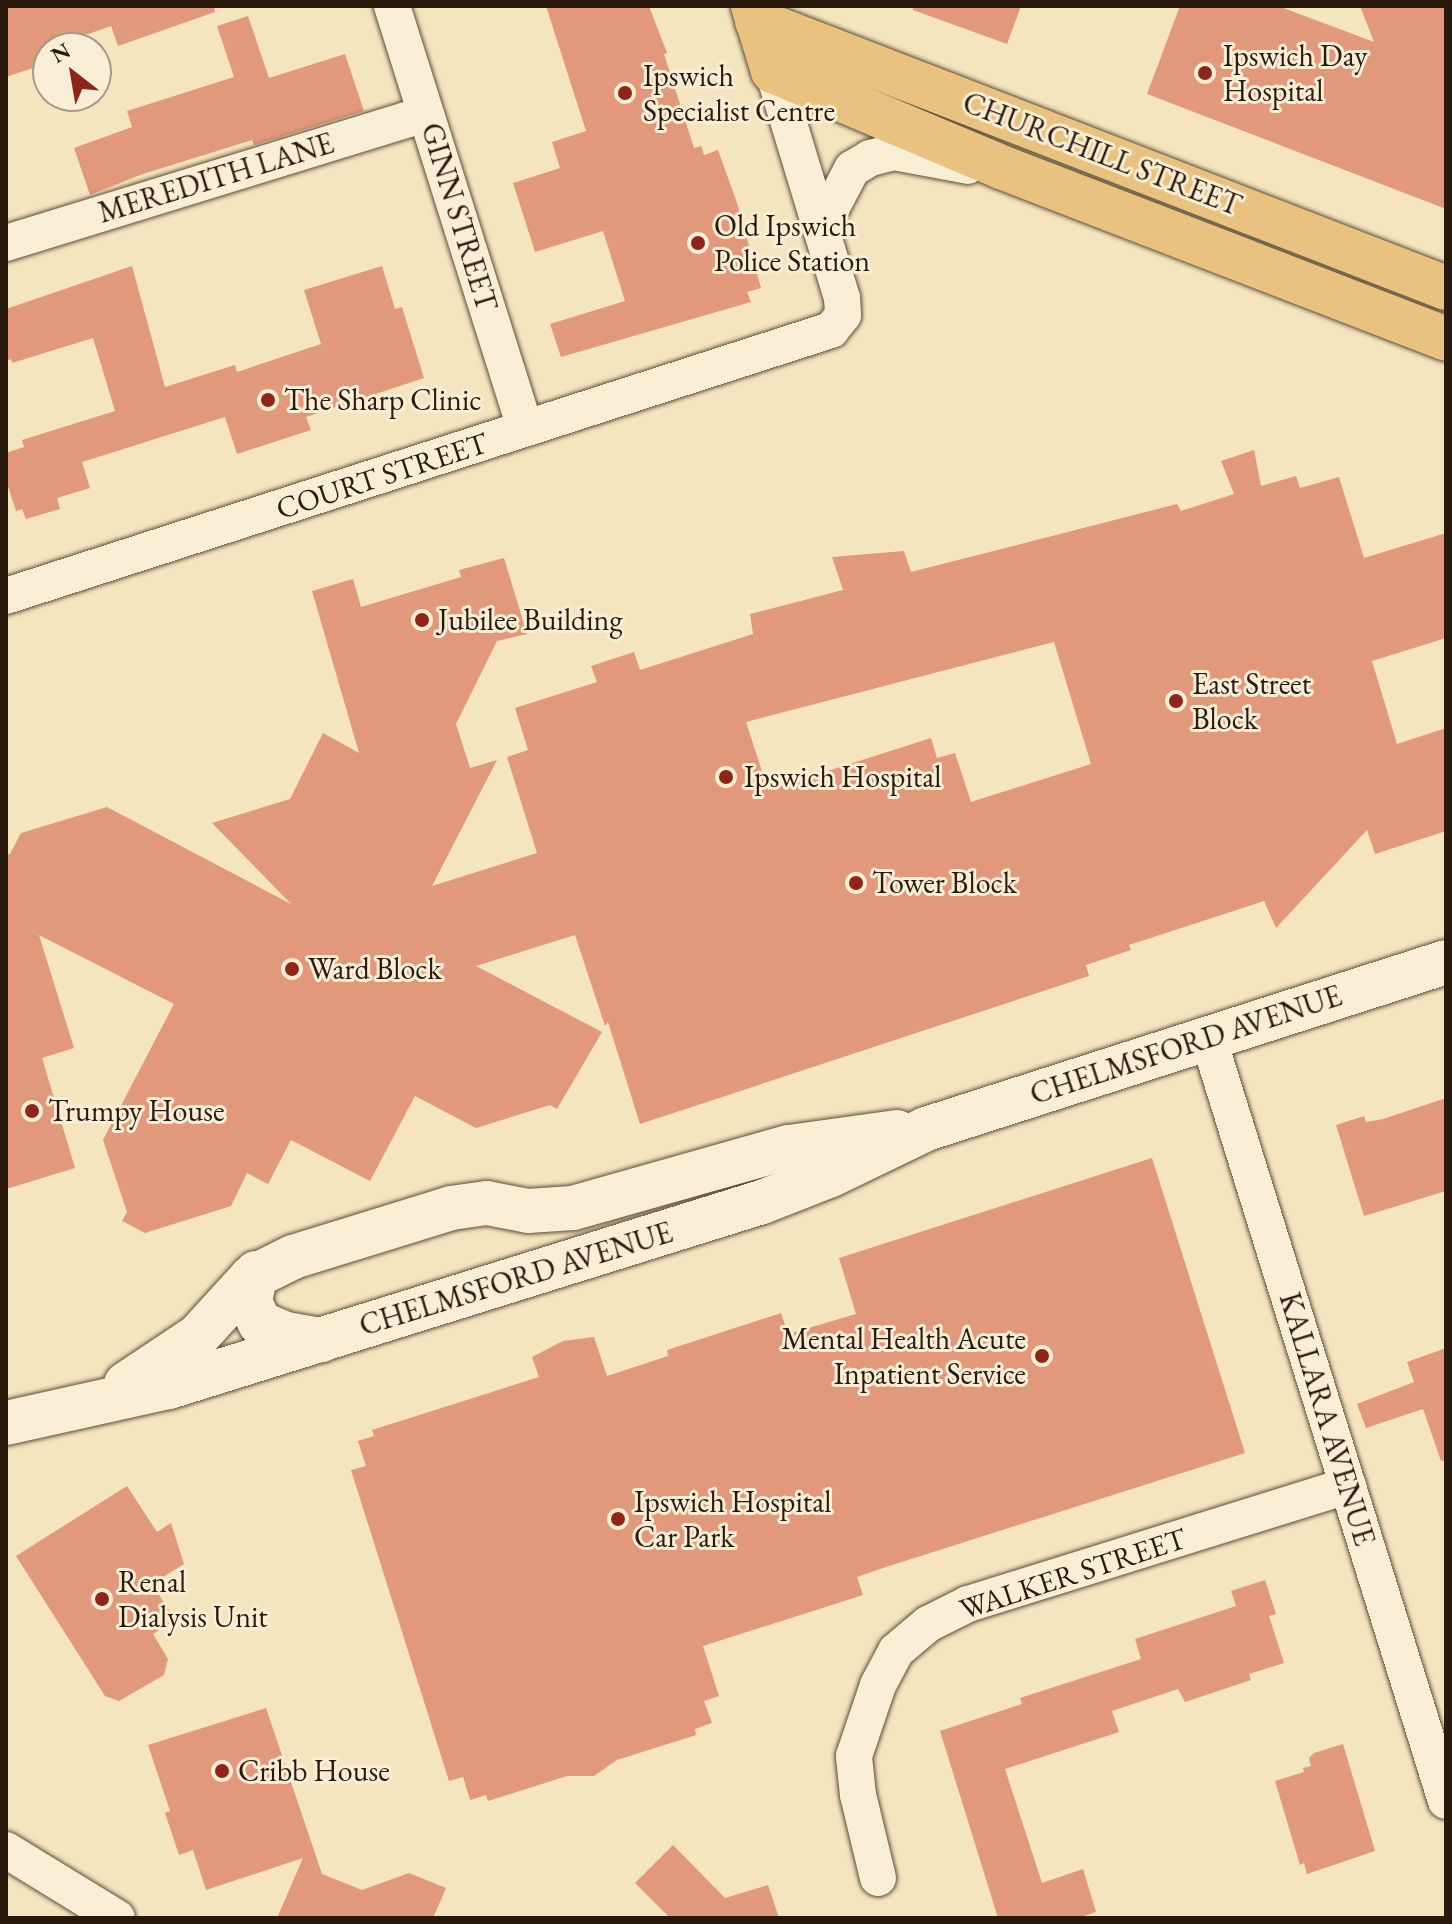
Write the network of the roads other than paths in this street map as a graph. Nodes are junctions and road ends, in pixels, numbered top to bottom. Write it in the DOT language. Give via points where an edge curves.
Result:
graph roads {
  1 [pos="392,6"];
  2 [pos="755,13"];
  3 [pos="773,71"];
  4 [pos="426,114"];
  5 [pos="1001,167"];
  6 [pos="821,228"];
  7 [pos="6,243"];
  8 [pos="1446,288"];
  9 [pos="1446,339"];
  10 [pos="525,429"];
  11 [pos="6,596"];
  12 [pos="1446,962"];
  13 [pos="1208,1037"];
  14 [pos="915,1135"];
  15 [pos="497,1206"];
  16 [pos="256,1273"];
  17 [pos="534,1274"];
  18 [pos="321,1340"];
  19 [pos="96,1401"];
  20 [pos="7,1421"];
  21 [pos="1348,1486"];
  22 [pos="1446,1801"];
  23 [pos="6,1850"];
  24 [pos="878,1878"];
  25 [pos="117,1918"];
  1 -- 4 [label="street, GINN STREET"];
  2 -- 3 [label="main road"];
  2 -- 8 [label="main road, CHURCHILL STREET"];
  3 -- 5 [label="main road, CHURCHILL STREET"];
  3 -- 6 [label="street"];
  4 -- 7 [label="street, MEREDITH LANE"];
  4 -- 10 [label="street, GINN STREET"];
  5 -- 6 [label="street" via="894,152 870,158 852,169"];
  5 -- 9 [label="main road, CHURCHILL STREET"];
  6 -- 10 [label="street, COURT STREET" via="842,298 841,318 825,333"];
  10 -- 11 [label="street, COURT STREET"];
  12 -- 13 [label="street, CHELMSFORD AVENUE"];
  13 -- 14 [label="street, CHELMSFORD AVENUE"];
  13 -- 21 [label="street, KALLARA AVENUE"];
  14 -- 15 [label="street, CHELMSFORD AVENUE" via="789,1147 551,1212"];
  14 -- 17 [label="street, CHELMSFORD AVENUE" via="782,1196"];
  15 -- 16 [label="street, CHELMSFORD AVENUE" via="451,1208"];
  15 -- 17 [label="street" via="520,1222 531,1239"];
  16 -- 18 [label="street" via="250,1302 260,1323"];
  16 -- 19 [label="street, CHELMSFORD AVENUE" via="198,1336"];
  17 -- 18 [label="street, CHELMSFORD AVENUE"];
  18 -- 19 [label="street, CHELMSFORD AVENUE" via="169,1387"];
  19 -- 20 [label="street, CHELMSFORD AVENUE"];
  21 -- 22 [label="street, KALLARA AVENUE"];
  21 -- 24 [label="street, WALKER STREET" via="968,1604 906,1642 878,1685 854,1756"];
  23 -- 25 [label="street"];
}
